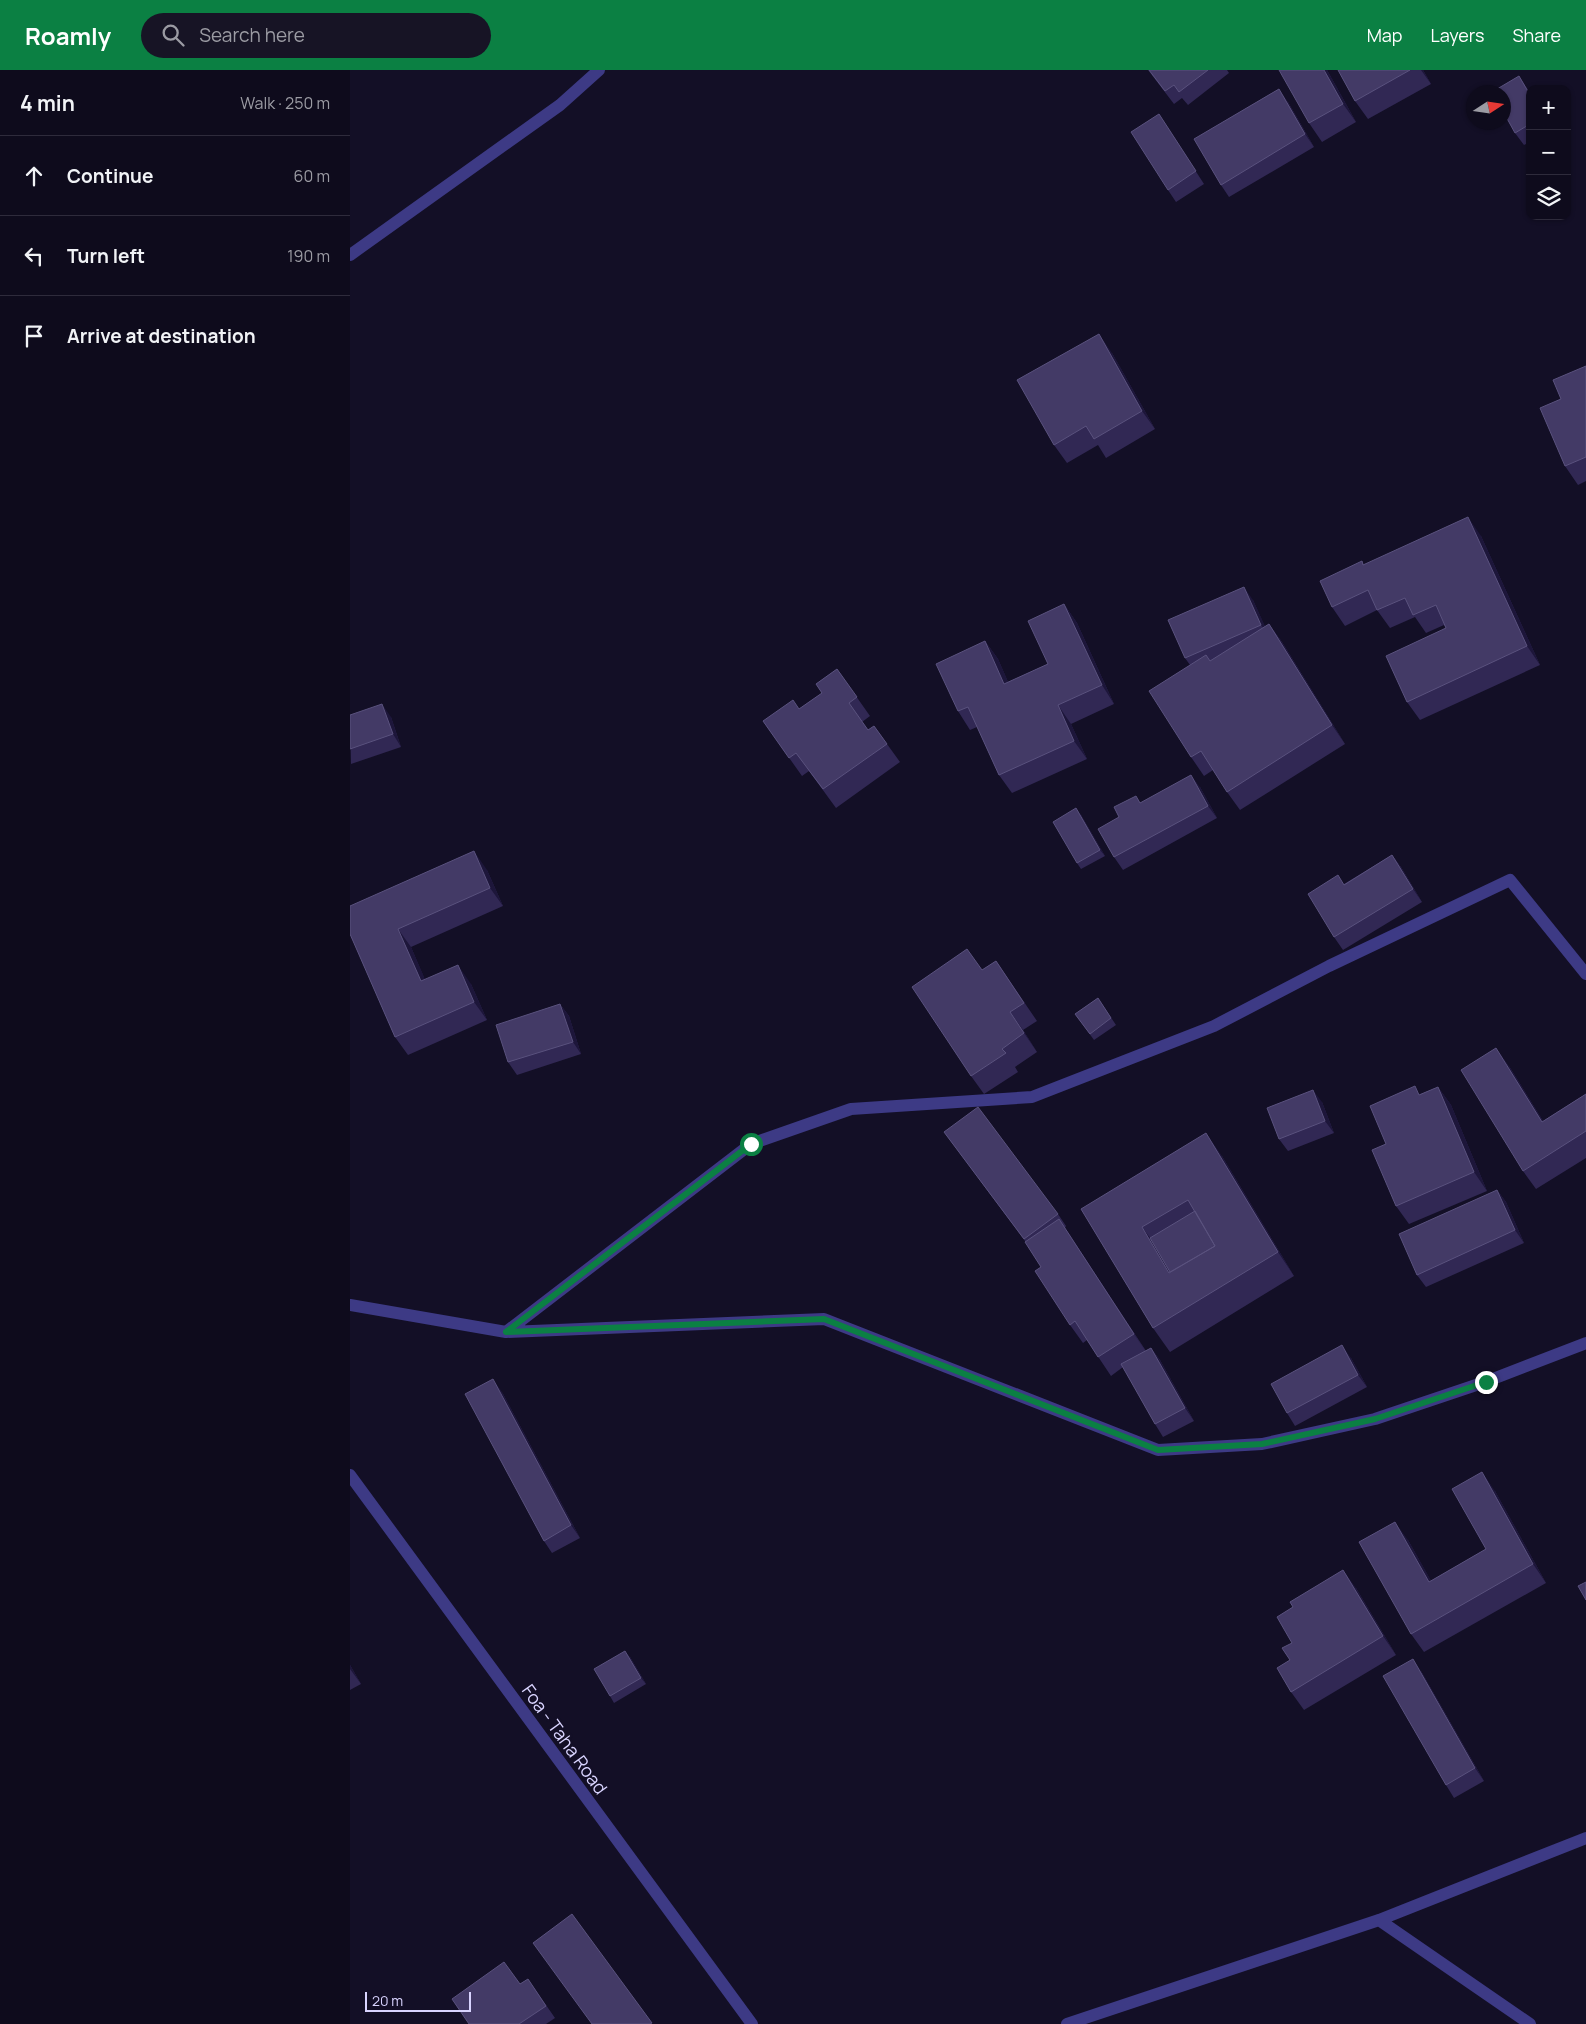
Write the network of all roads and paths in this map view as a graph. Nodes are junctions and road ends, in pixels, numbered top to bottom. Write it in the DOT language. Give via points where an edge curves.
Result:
graph roads {
  1 [pos="599,70"];
  2 [pos="350,256"];
  3 [pos="1586,974"];
  4 [pos="350,1305"];
  5 [pos="506,1332"];
  6 [pos="1586,1343"];
  7 [pos="350,1475"];
  8 [pos="1586,1838"];
  9 [pos="1379,1920"];
  10 [pos="752,2024"];
  11 [pos="1067,2024"];
  12 [pos="1530,2024"];
  1 -- 2 [label="street" via="560,105"];
  3 -- 5 [label="street" via="1510,880 1329,966 1214,1026 1032,1097 851,1110 751,1144"];
  4 -- 5 [label="street"];
  5 -- 6 [label="street" via="824,1319 1158,1450 1262,1444 1375,1419 1486,1382"];
  7 -- 10 [label="street, Foa - Taha Road"];
  8 -- 9 [label="street"];
  9 -- 11 [label="street"];
  9 -- 12 [label="street"];
}
